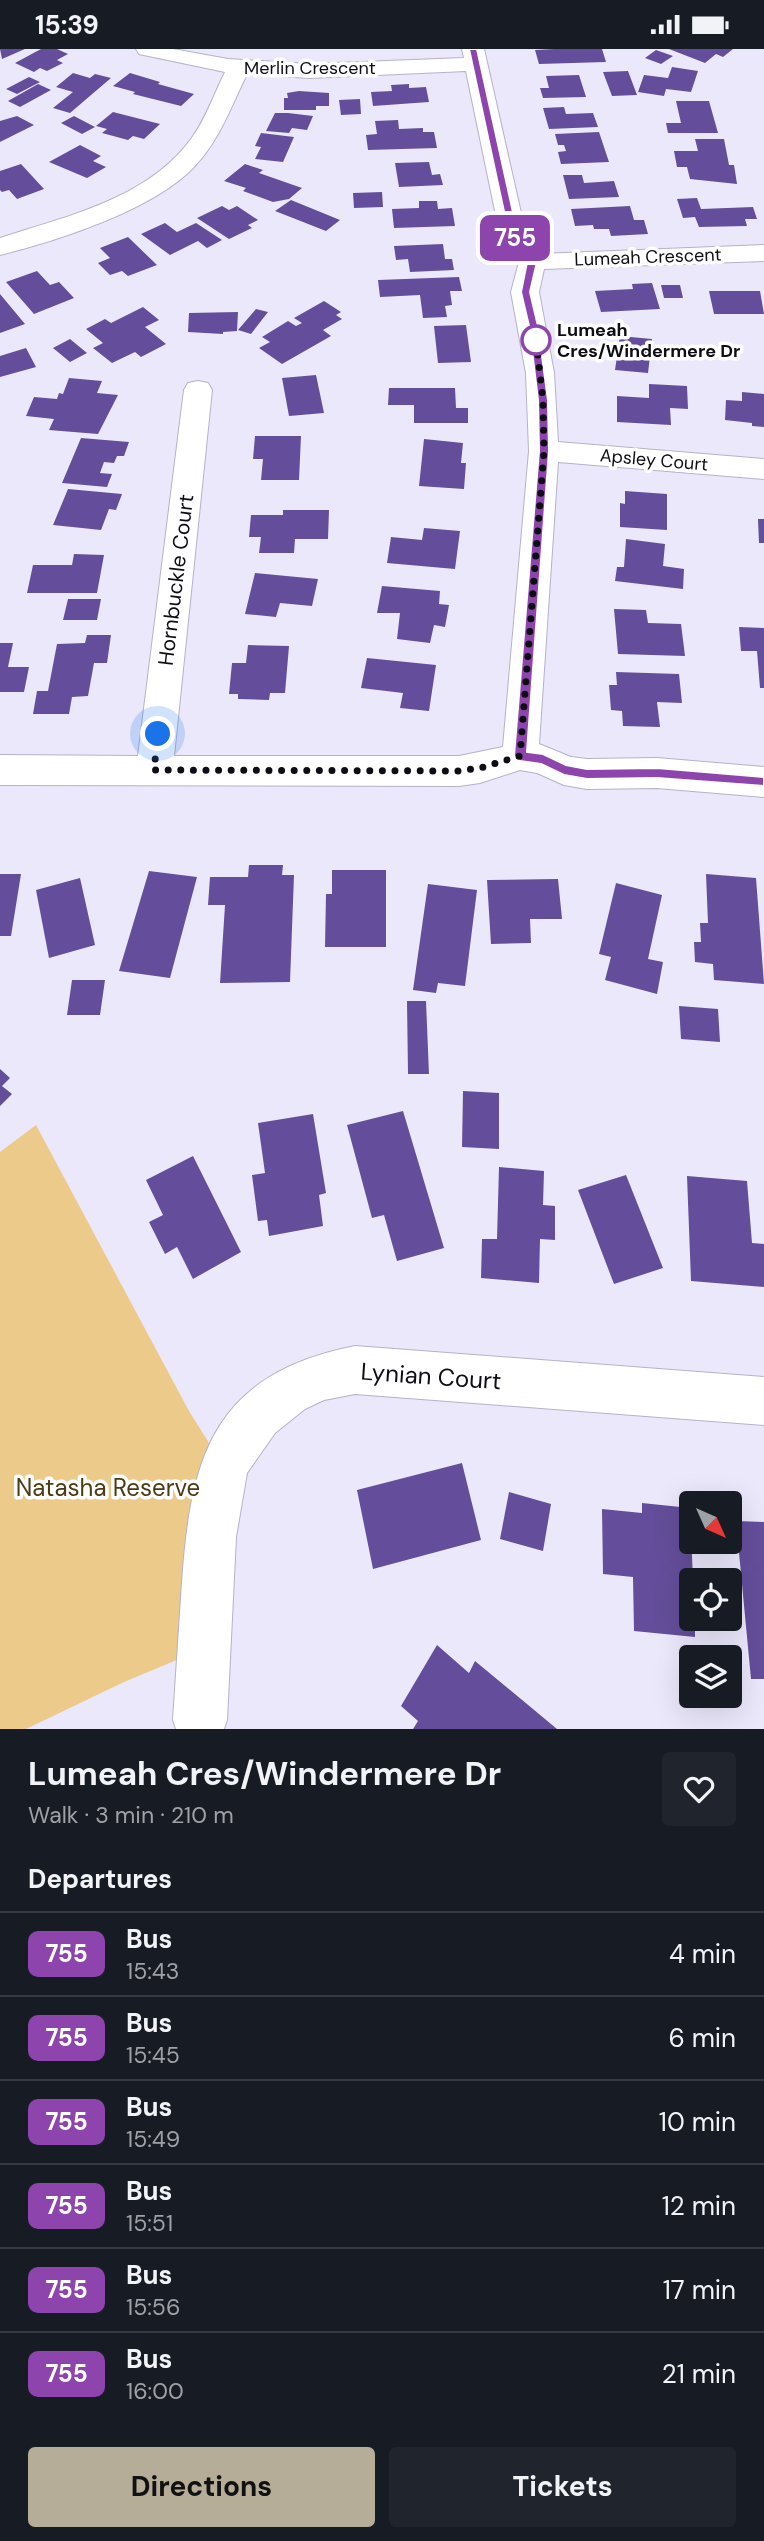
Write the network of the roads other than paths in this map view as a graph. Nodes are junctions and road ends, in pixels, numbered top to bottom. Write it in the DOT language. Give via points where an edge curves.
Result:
graph roads {
  1 [pos="147,49"];
  2 [pos="475,57"];
  3 [pos="238,69"];
  4 [pos="1,246"];
  5 [pos="764,253"];
  6 [pos="532,262"];
  7 [pos="198,390"];
  8 [pos="544,451"];
  9 [pos="764,469"];
  10 [pos="520,756"];
  11 [pos="0,770"];
  12 [pos="154,770"];
  13 [pos="764,782"];
  14 [pos="764,1401"];
  15 [pos="200,1720"];
  1 -- 3 [label="street, Merlin Crescent"];
  2 -- 3 [label="street, Merlin Crescent" via="313,71"];
  2 -- 6 [label="street" via="513,235"];
  3 -- 4 [label="street" via="202,142 169,176 114,207"];
  5 -- 6 [label="street, Lumeah Crescent"];
  6 -- 8 [label="street" via="525,292 540,373"];
  7 -- 12 [label="street, Hornbuckle Court"];
  8 -- 9 [label="street, Apsley Court"];
  8 -- 10 [label="street"];
  10 -- 12 [label="street" via="459,771"];
  10 -- 13 [label="street" via="587,774 657,773"];
  11 -- 12 [label="street"];
  14 -- 15 [label="street, Lynian Court" via="355,1370 320,1377 288,1392 258,1416 235,1445 218,1488"];
}
